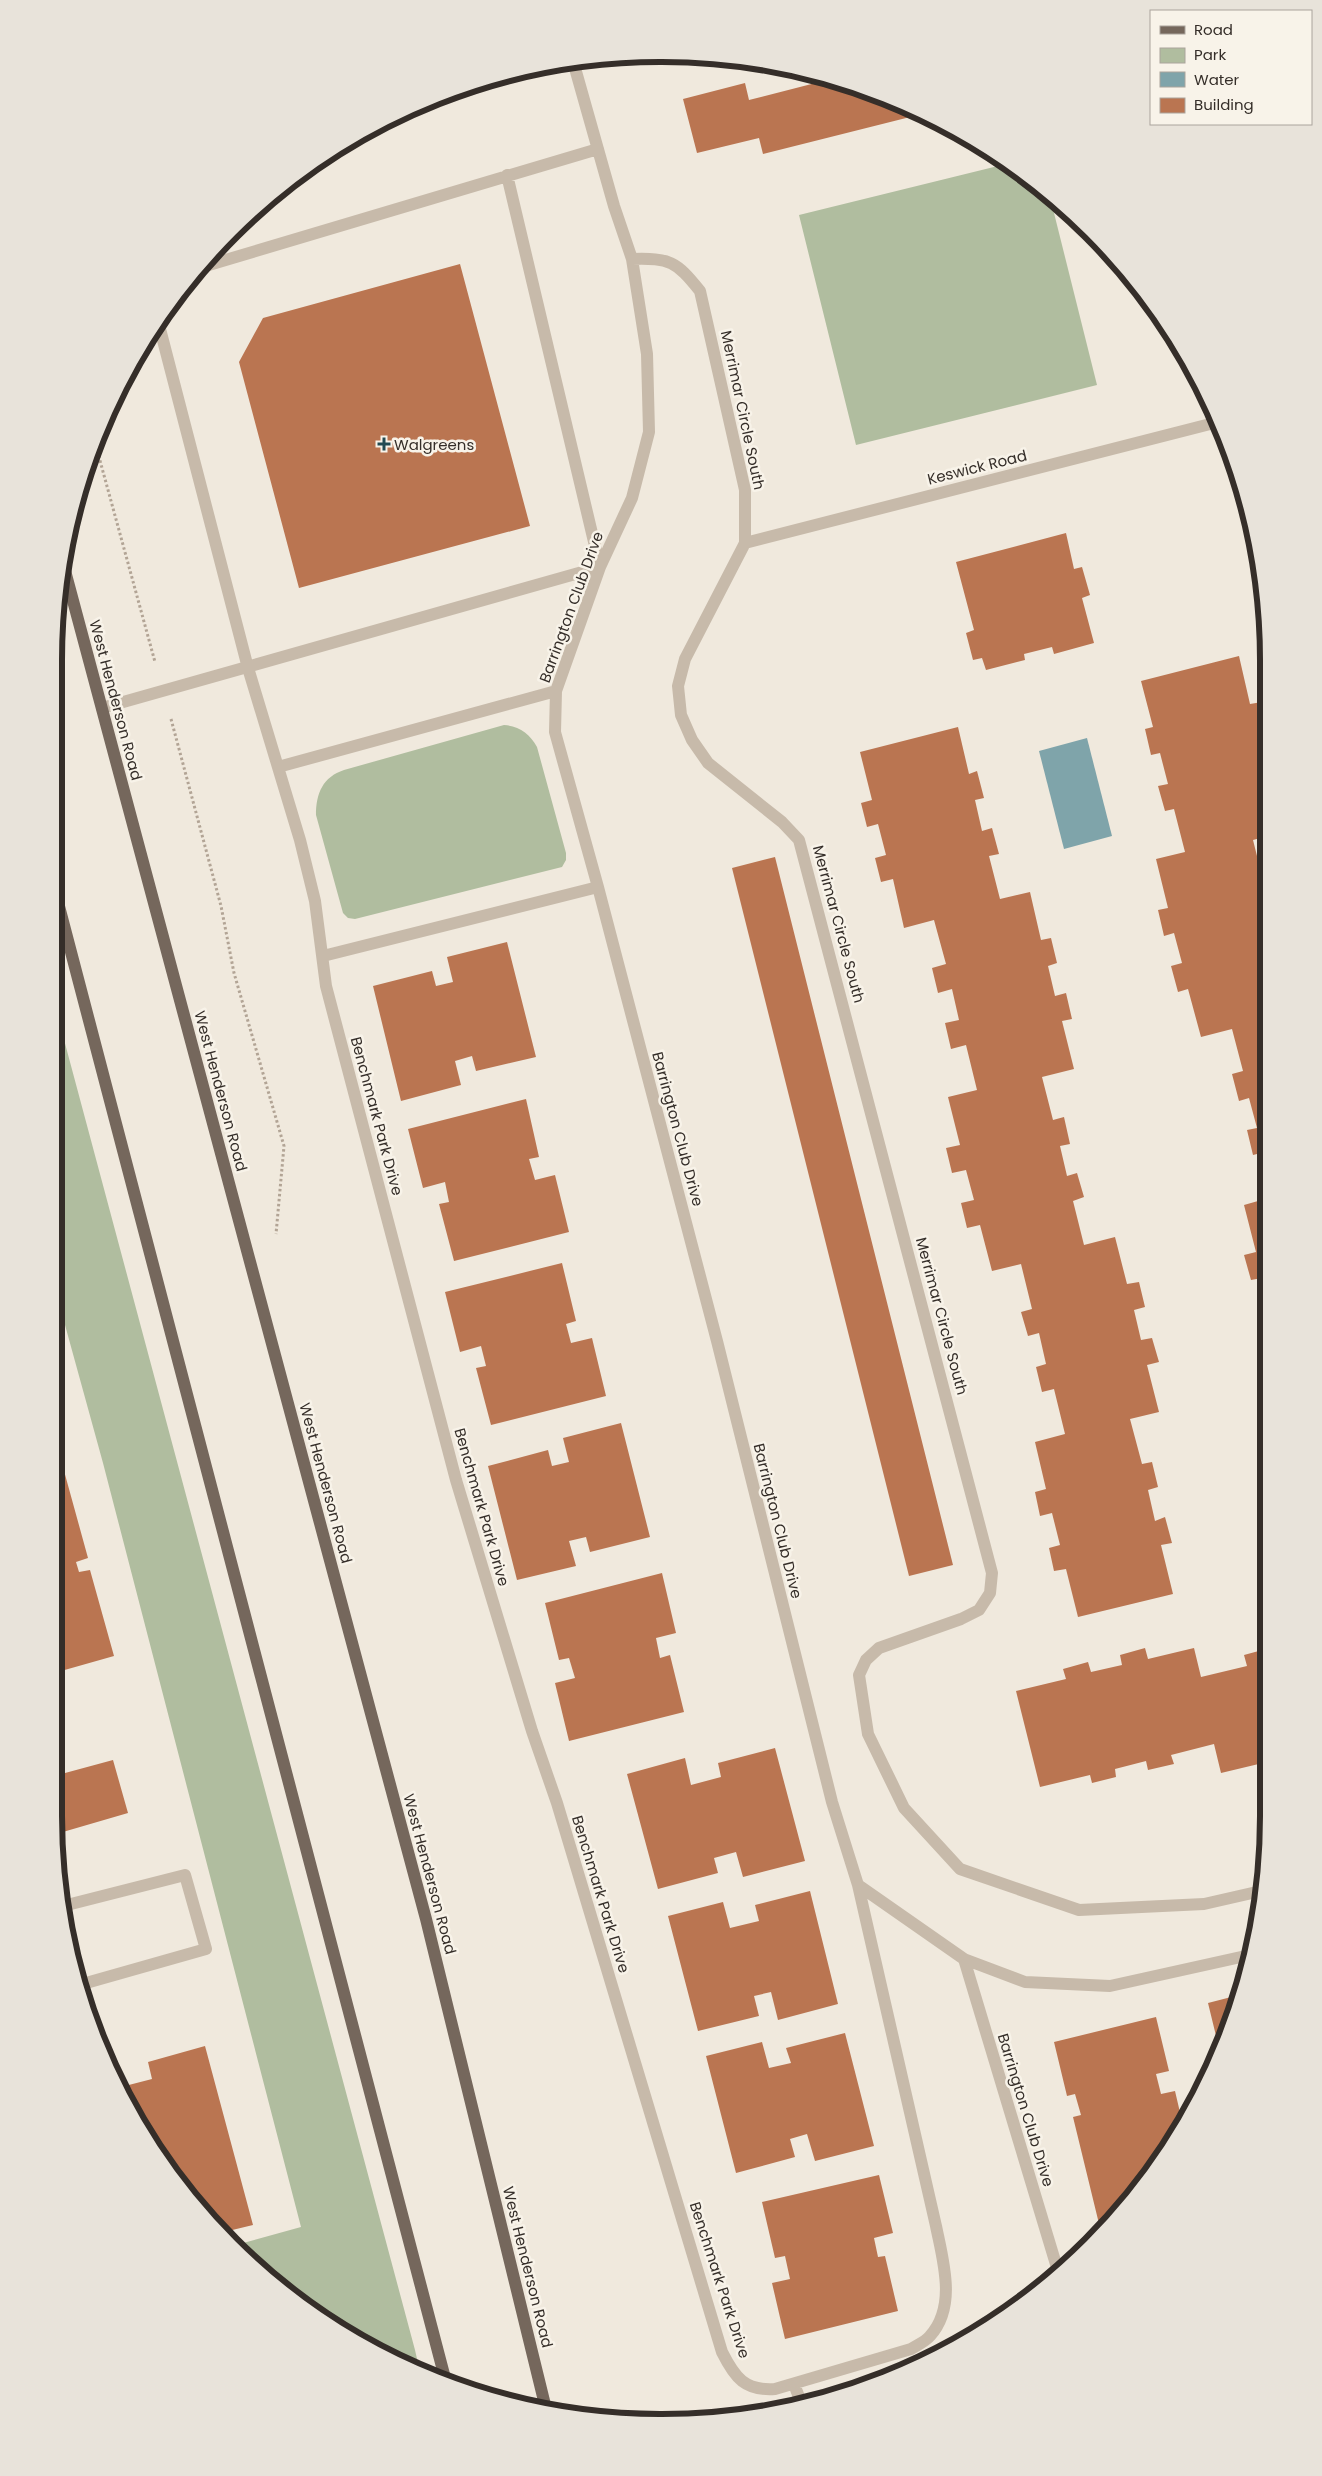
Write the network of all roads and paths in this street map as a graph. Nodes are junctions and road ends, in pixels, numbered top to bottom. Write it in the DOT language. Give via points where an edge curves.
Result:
graph roads {
  1 [pos="575,69"];
  2 [pos="598,149"];
  3 [pos="507,175"];
  4 [pos="632,259"];
  5 [pos="213,264"];
  6 [pos="160,333"];
  7 [pos="1210,424"];
  8 [pos="99,456"];
  9 [pos="744,543"];
  10 [pos="600,567"];
  11 [pos="68,583"];
  12 [pos="248,668"];
  13 [pos="556,691"];
  14 [pos="164,692"];
  15 [pos="102,708"];
  16 [pos="278,767"];
  17 [pos="598,887"];
  18 [pos="62,917"];
  19 [pos="323,956"];
  20 [pos="275,1243"];
  21 [pos="858,1885"];
  22 [pos="1254,1893"];
  23 [pos="70,1904"];
  24 [pos="1242,1957"];
  25 [pos="964,1959"];
  26 [pos="87,1983"];
  27 [pos="1056,2265"];
  28 [pos="443,2372"];
  29 [pos="794,2384"];
  30 [pos="799,2397"];
  31 [pos="544,2402"];
  1 -- 2 [label="street"];
  2 -- 3 [label="street"];
  2 -- 4 [label="street"];
  3 -- 5 [label="street"];
  3 -- 10 [label="street"];
  4 -- 9 [label="street, Merrimar Circle South" via="661,259 684,270 700,291 745,490"];
  4 -- 10 [label="street, Barrington Club Drive" via="647,354 649,432 632,498"];
  6 -- 12 [label="street, Benchmark Park Drive"];
  7 -- 9 [label="street, Keswick Road"];
  8 -- 14 [label="path"];
  9 -- 22 [label="street, Merrimar Circle South" via="685,660 678,686 681,715 692,740 708,763 782,822 799,840 992,1573 990,1593 979,1610 879,1648 866,1660 859,1675 868,1734 904,1808 960,1868 1078,1910 1204,1904"];
  10 -- 12 [label="street"];
  10 -- 13 [label="street, Barrington Club Drive"];
  11 -- 15 [label="main road, West Henderson Road"];
  12 -- 14 [label="street"];
  12 -- 16 [label="street, Benchmark Park Drive"];
  13 -- 16 [label="street"];
  13 -- 17 [label="street, Barrington Club Drive" via="555,732"];
  14 -- 15 [label="street"];
  14 -- 20 [label="path" via="221,906 234,973 284,1146"];
  15 -- 31 [label="main road, West Henderson Road" via="423,1909"];
  16 -- 19 [label="street, Benchmark Park Drive" via="315,901"];
  17 -- 19 [label="street"];
  17 -- 21 [label="street, Barrington Club Drive" via="717,1341 832,1802"];
  18 -- 28 [label="main road"];
  19 -- 29 [label="street, Benchmark Park Drive" via="326,986 456,1480 722,2352 731,2369 746,2384 758,2390"];
  21 -- 25 [label="street"];
  21 -- 29 [label="street, Benchmark Park Drive" via="936,2226 946,2277 945,2304 940,2323 929,2338 911,2349"];
  23 -- 26 [label="street" via="185,1875 206,1949"];
  24 -- 25 [label="street" via="1110,1986 1025,1982"];
  25 -- 27 [label="street, Barrington Club Drive"];
  29 -- 30 [label="street"];
}
